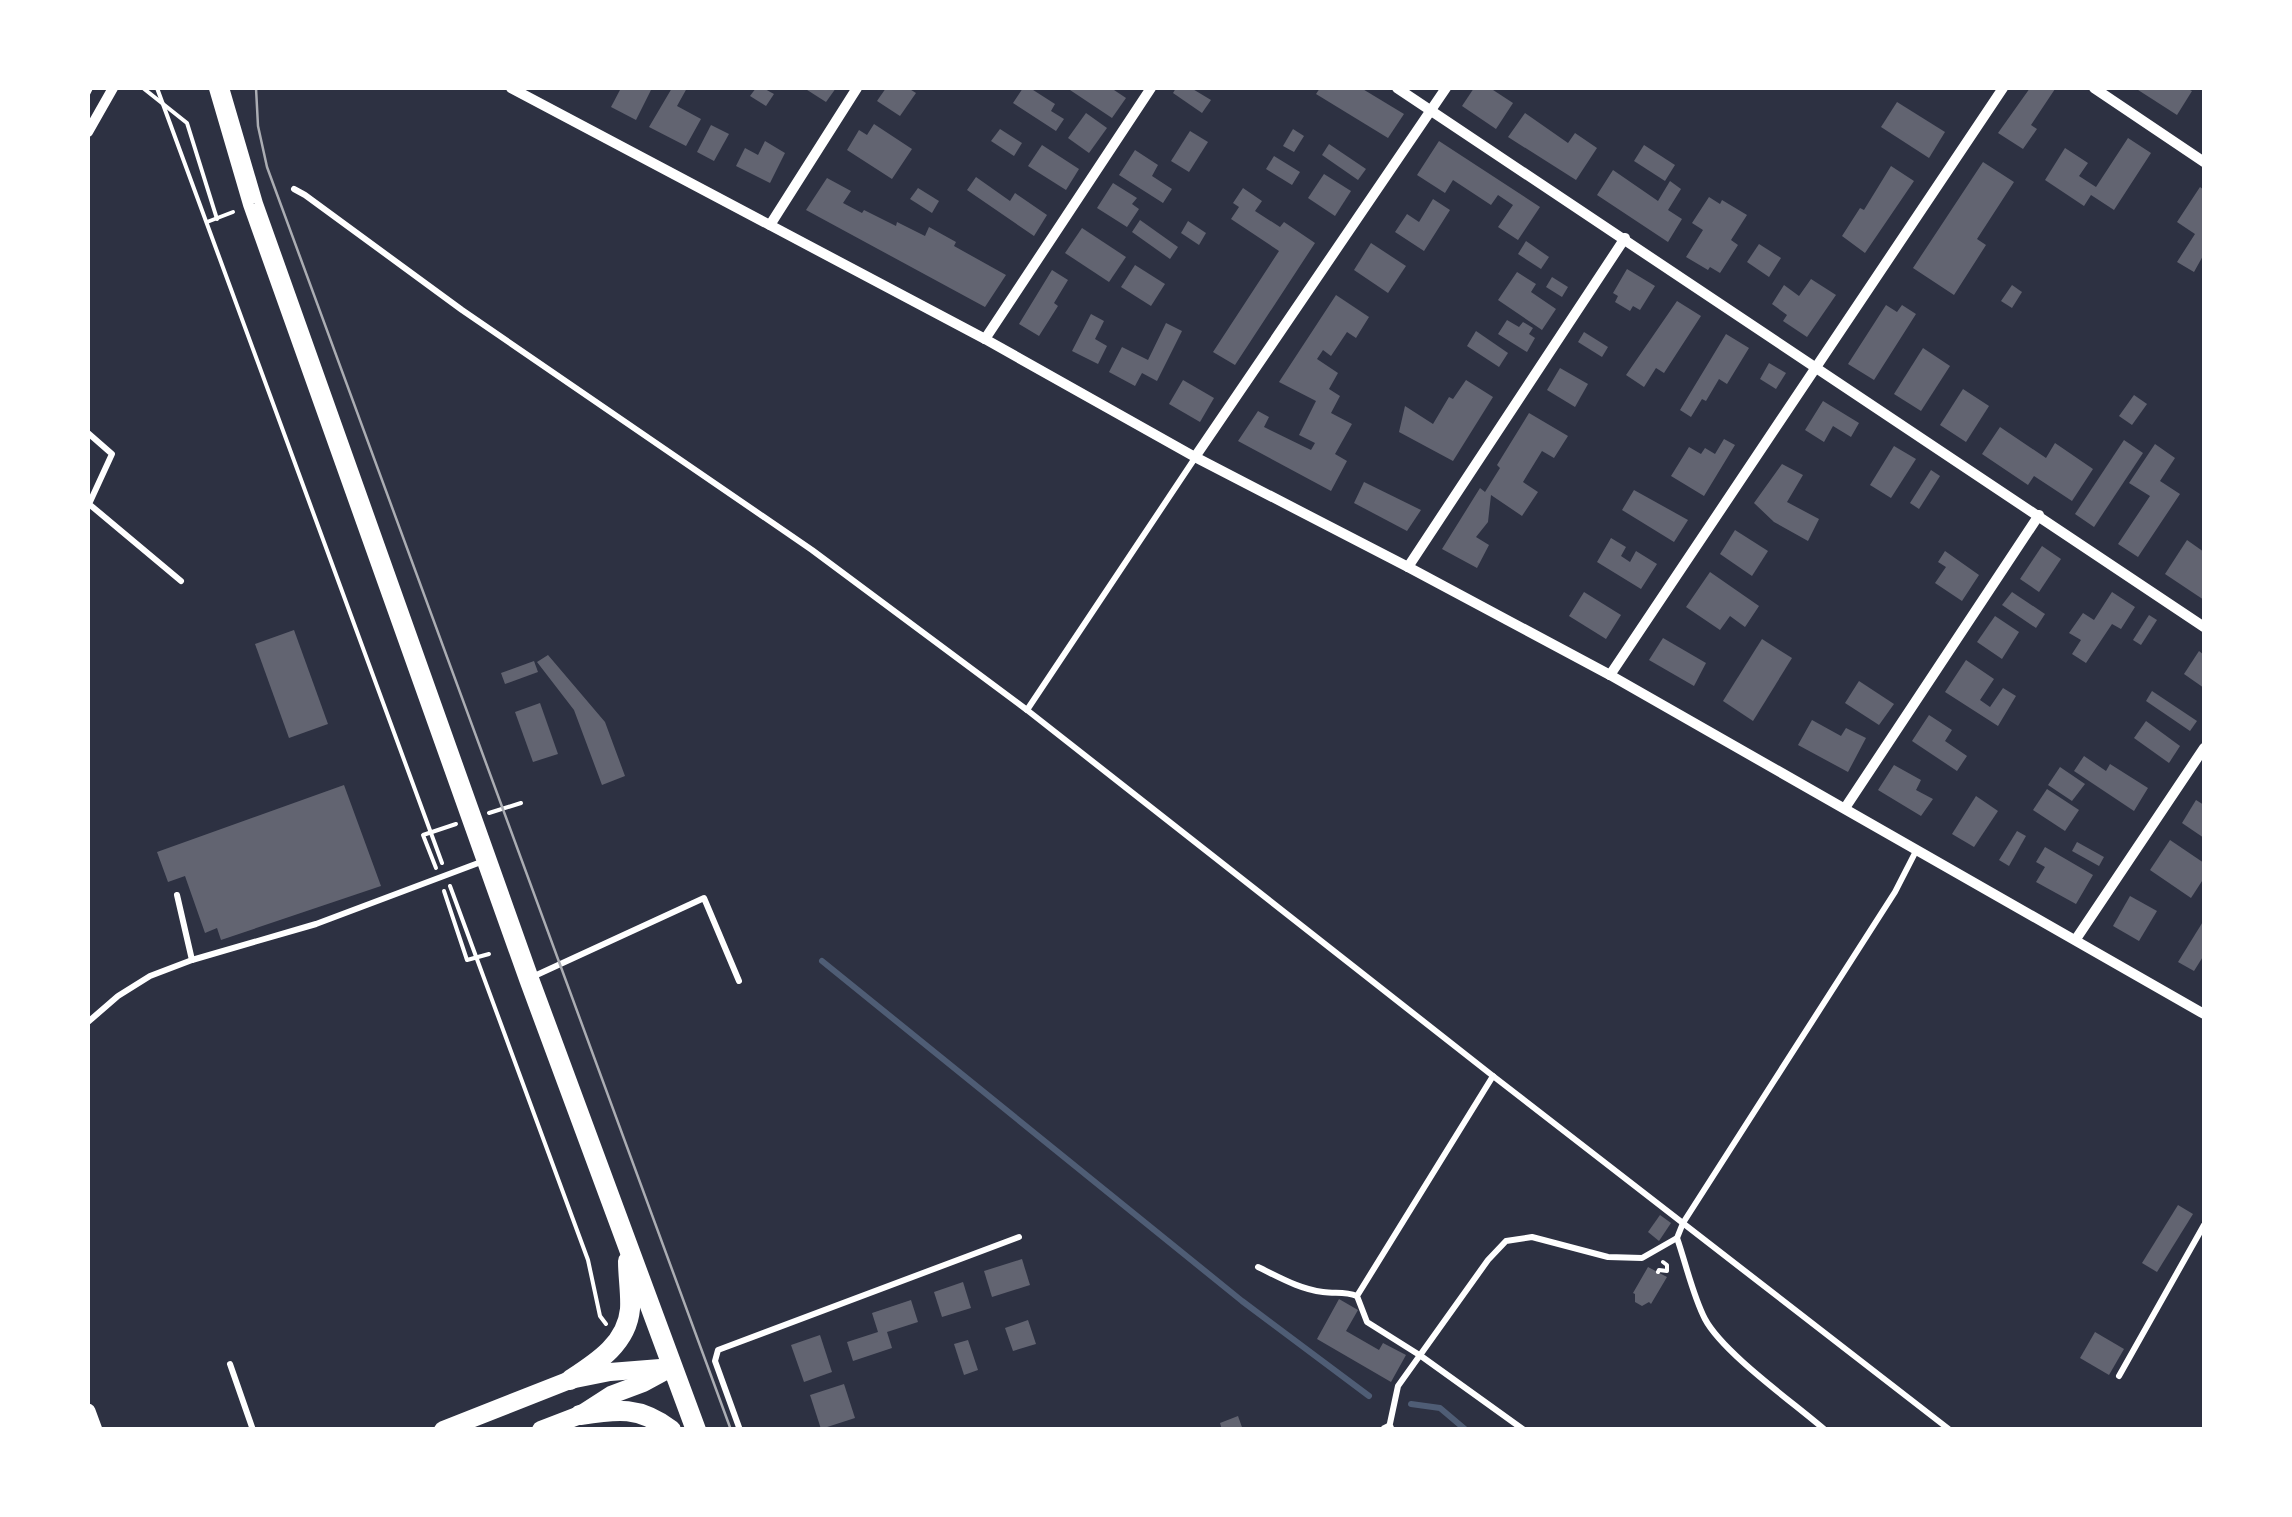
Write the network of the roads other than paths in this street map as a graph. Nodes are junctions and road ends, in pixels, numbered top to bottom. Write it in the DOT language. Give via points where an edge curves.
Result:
graph roads {
  1 [pos="116,88"];
  2 [pos="219,88"];
  3 [pos="511,88"];
  4 [pos="857,88"];
  5 [pos="1150,88"];
  6 [pos="1397,88"];
  7 [pos="1446,88"];
  8 [pos="2003,88"];
  9 [pos="2094,88"];
  10 [pos="1430,110"];
  11 [pos="88,132"];
  12 [pos="2204,162"];
  13 [pos="294,190"];
  14 [pos="770,225"];
  15 [pos="1625,238"];
  16 [pos="985,340"];
  17 [pos="1816,369"];
  18 [pos="88,434"];
  19 [pos="1196,458"];
  20 [pos="2039,515"];
  21 [pos="1408,567"];
  22 [pos="181,581"];
  23 [pos="2204,627"];
  24 [pos="1610,675"];
  25 [pos="1026,710"];
  26 [pos="2204,748"];
  27 [pos="1845,808"];
  28 [pos="1917,850"];
  29 [pos="487,860"];
  30 [pos="177,895"];
  31 [pos="2076,940"];
  32 [pos="192,960"];
  33 [pos="529,979"];
  34 [pos="740,981"];
  35 [pos="2204,1014"];
  36 [pos="88,1022"];
  37 [pos="1493,1076"];
  38 [pos="1682,1223"];
  39 [pos="2204,1225"];
  40 [pos="1019,1236"];
  41 [pos="1677,1238"];
  42 [pos="626,1239"];
  43 [pos="1258,1267"];
  44 [pos="1357,1296"];
  45 [pos="1421,1356"];
  46 [pos="230,1364"];
  47 [pos="672,1367"];
  48 [pos="2118,1376"];
  49 [pos="570,1380"];
  50 [pos="88,1411"];
  51 [pos="580,1415"];
  52 [pos="1387,1429"];
  53 [pos="95,1430"];
  54 [pos="253,1430"];
  55 [pos="444,1430"];
  56 [pos="542,1430"];
  57 [pos="671,1430"];
  58 [pos="696,1430"];
  59 [pos="740,1430"];
  60 [pos="1524,1430"];
  61 [pos="1825,1430"];
  62 [pos="1950,1430"];
  1 -- 11 [label="street"];
  2 -- 29 [label="main road"];
  3 -- 14 [label="street"];
  4 -- 14 [label="street"];
  5 -- 16 [label="street"];
  6 -- 10 [label="street"];
  7 -- 10 [label="street"];
  8 -- 17 [label="street"];
  9 -- 12 [label="street"];
  10 -- 15 [label="street"];
  10 -- 19 [label="street"];
  13 -- 25 [label="lane" via="812,550"];
  14 -- 16 [label="street"];
  15 -- 17 [label="street"];
  15 -- 21 [label="street"];
  16 -- 19 [label="street"];
  17 -- 20 [label="street"];
  17 -- 24 [label="street"];
  18 -- 22 [label="lane" via="112,454 90,504"];
  19 -- 21 [label="street"];
  19 -- 25 [label="lane"];
  20 -- 23 [label="street"];
  20 -- 27 [label="street"];
  21 -- 24 [label="street"];
  24 -- 27 [label="street"];
  25 -- 37 [label="lane"];
  26 -- 31 [label="street"];
  27 -- 28 [label="street"];
  28 -- 31 [label="street"];
  28 -- 38 [label="lane"];
  29 -- 32 [label="lane" via="316,924"];
  29 -- 33 [label="main road"];
  30 -- 32 [label="lane"];
  31 -- 35 [label="street"];
  32 -- 36 [label="lane" via="150,976"];
  33 -- 34 [label="lane" via="704,898"];
  33 -- 42 [label="main road"];
  37 -- 38 [label="lane"];
  37 -- 44 [label="lane"];
  38 -- 41 [label="lane"];
  38 -- 62 [label="lane"];
  39 -- 48 [label="lane"];
  40 -- 59 [label="lane" via="718,1350 714,1361"];
  41 -- 45 [label="lane" via="1642,1258 1532,1237 1506,1241"];
  41 -- 61 [label="lane" via="1716,1334"];
  42 -- 47 [label="main road"];
  42 -- 49 [label="main road" via="630,1312 619,1340"];
  43 -- 44 [label="lane" via="1293,1284"];
  44 -- 45 [label="lane" via="1366,1322"];
  45 -- 52 [label="lane" via="1398,1386"];
  45 -- 60 [label="lane"];
  46 -- 54 [label="lane"];
  47 -- 49 [label="main road"];
  47 -- 51 [label="main road"];
  47 -- 58 [label="main road"];
  49 -- 55 [label="main road"];
  50 -- 53 [label="street"];
  51 -- 56 [label="main road"];
  51 -- 57 [label="main road" via="637,1412"];
}
